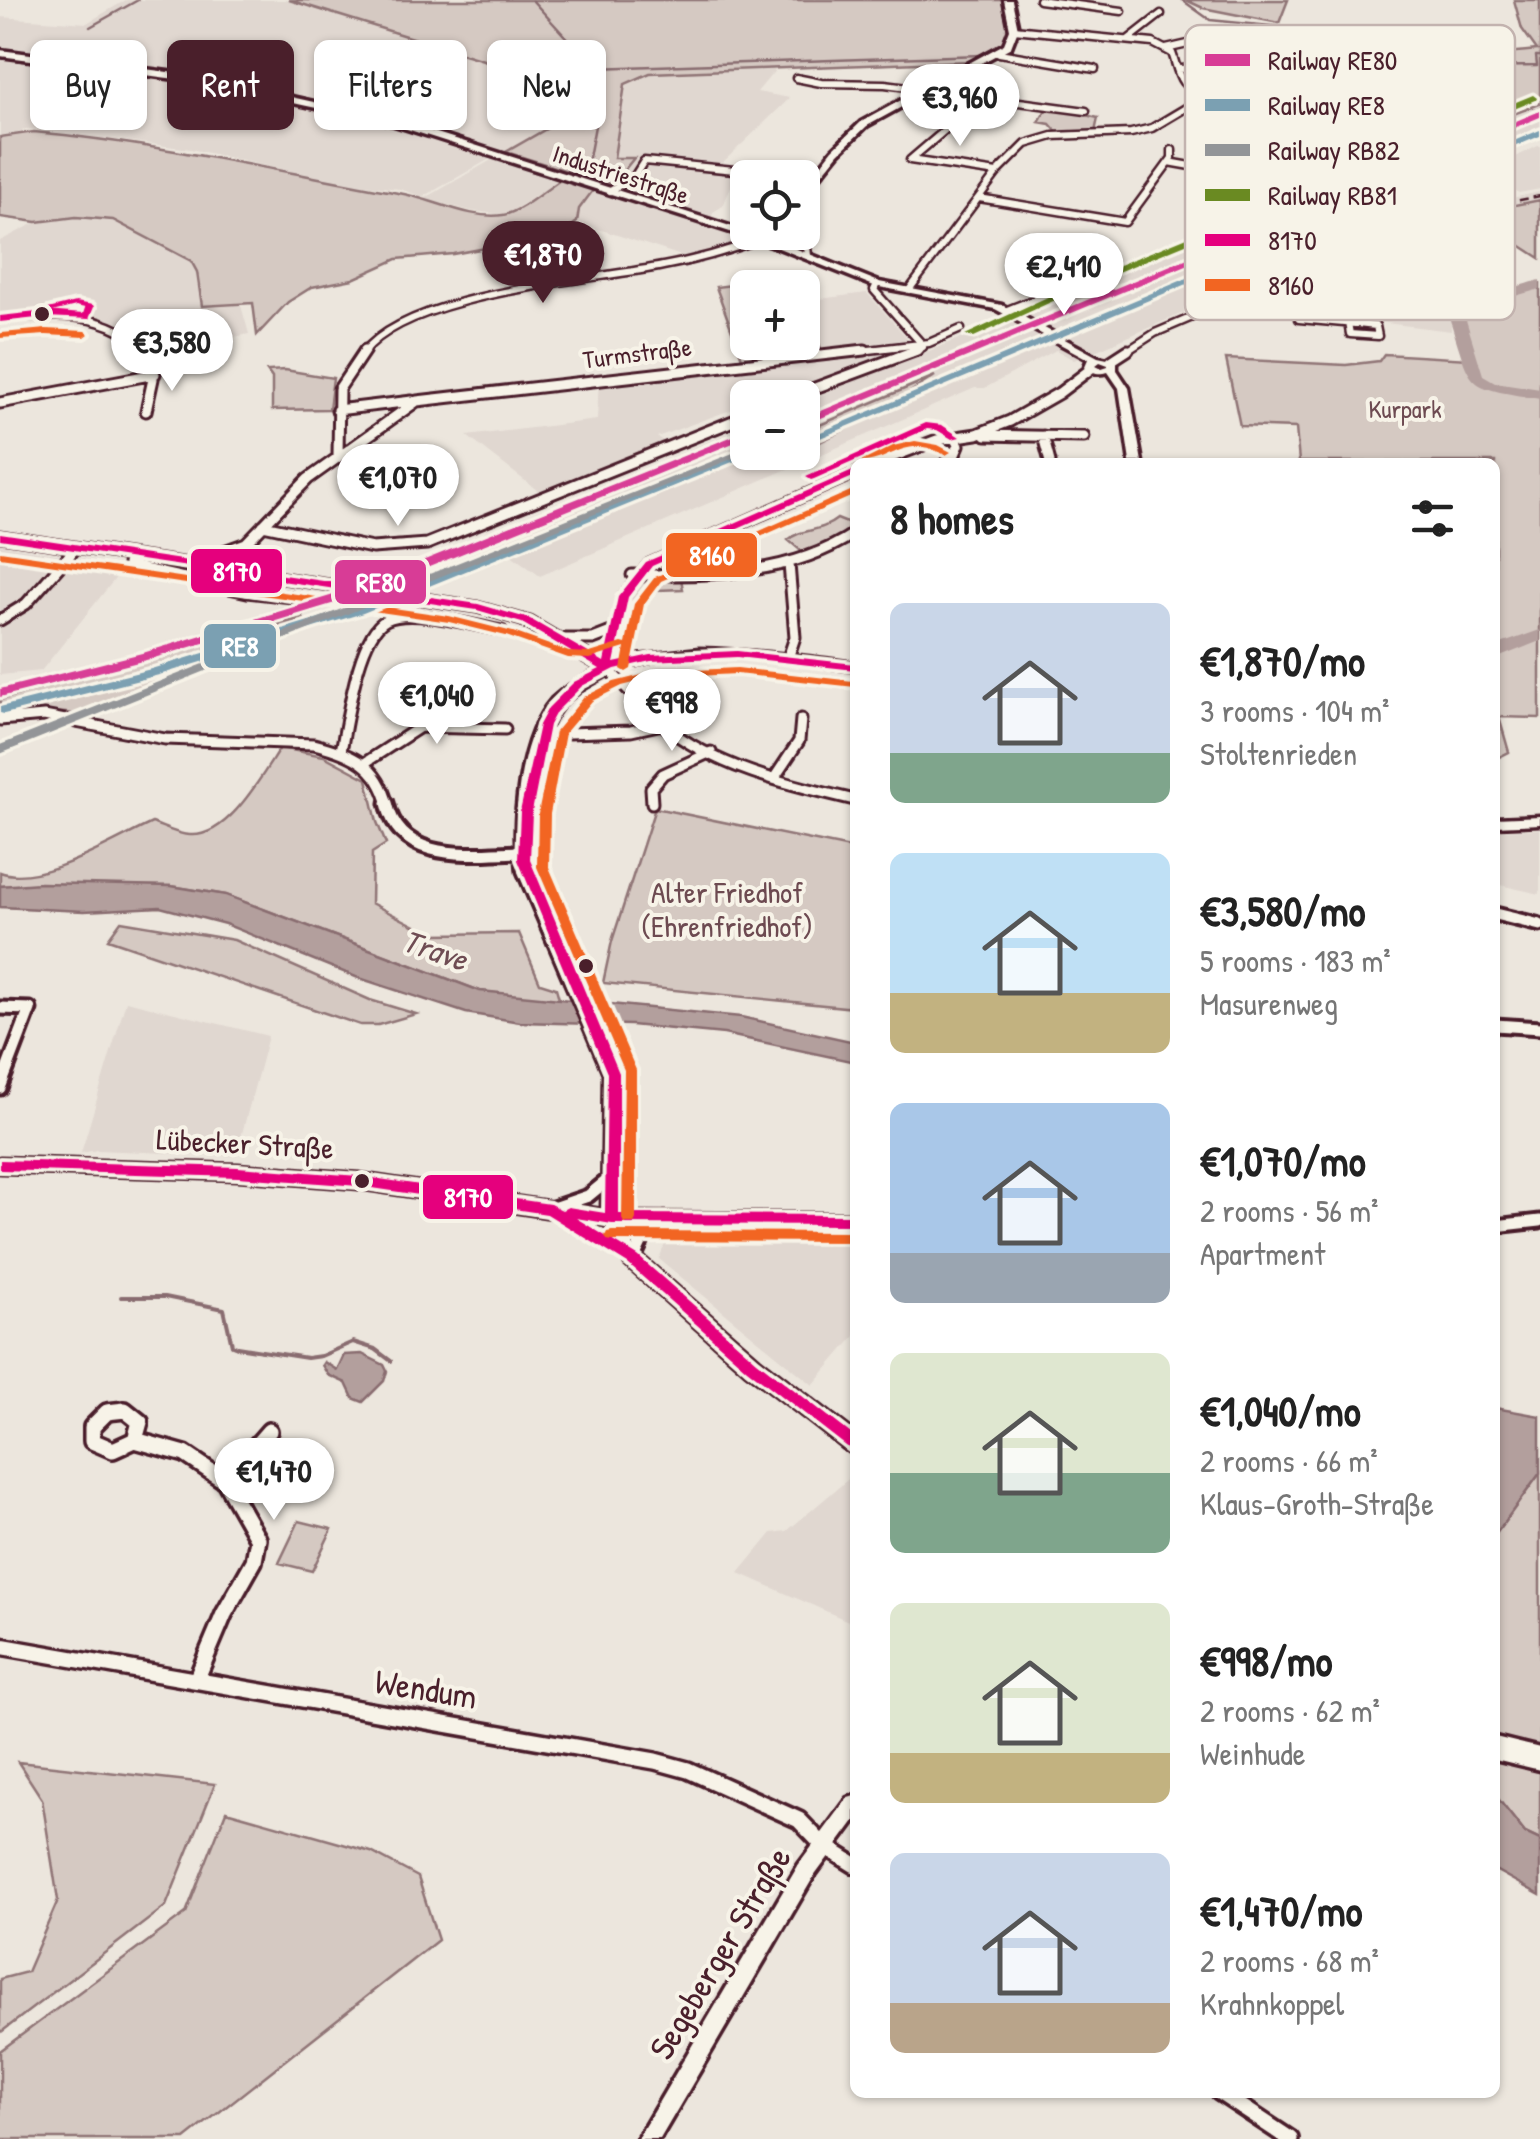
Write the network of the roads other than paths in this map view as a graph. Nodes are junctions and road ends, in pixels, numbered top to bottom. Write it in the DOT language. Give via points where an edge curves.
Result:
graph roads {
  1 [pos="1008,0"];
  2 [pos="1038,0"];
  3 [pos="1122,11"];
  4 [pos="1161,14"];
  5 [pos="1014,29"];
  6 [pos="1129,39"];
  7 [pos="1185,45"];
  8 [pos="1166,49"];
  9 [pos="0,53"];
  10 [pos="998,53"];
  11 [pos="1095,69"];
  12 [pos="1177,69"];
  13 [pos="1185,69"];
  14 [pos="796,78"];
  15 [pos="1185,85"];
  16 [pos="924,91"];
  17 [pos="1086,111"];
  18 [pos="1185,111"];
  19 [pos="965,113"];
  20 [pos="1172,150"];
  21 [pos="1168,162"];
  22 [pos="1185,165"];
  23 [pos="730,170"];
  24 [pos="820,172"];
  25 [pos="997,172"];
  26 [pos="610,191"];
  27 [pos="978,198"];
  28 [pos="730,226"];
  29 [pos="736,250"];
  30 [pos="795,250"];
  31 [pos="807,250"];
  32 [pos="808,256"];
  33 [pos="1086,271"];
  34 [pos="877,284"];
  35 [pos="909,290"];
  36 [pos="1007,310"];
  37 [pos="0,319"];
  38 [pos="1187,320"];
  39 [pos="1312,320"];
  40 [pos="1350,320"];
  41 [pos="961,329"];
  42 [pos="921,342"];
  43 [pos="1093,364"];
  44 [pos="1111,365"];
  45 [pos="154,374"];
  46 [pos="820,387"];
  47 [pos="417,400"];
  48 [pos="0,403"];
  49 [pos="337,410"];
  50 [pos="146,412"];
  51 [pos="730,422"];
  52 [pos="976,434"];
  53 [pos="1044,436"];
  54 [pos="1084,437"];
  55 [pos="955,438"];
  56 [pos="338,456"];
  57 [pos="892,458"];
  58 [pos="951,458"];
  59 [pos="1049,458"];
  60 [pos="1135,458"];
  61 [pos="850,475"];
  62 [pos="263,525"];
  63 [pos="0,536"];
  64 [pos="850,537"];
  65 [pos="74,550"];
  66 [pos="224,551"];
  67 [pos="132,557"];
  68 [pos="789,564"];
  69 [pos="632,575"];
  70 [pos="292,597"];
  71 [pos="0,620"];
  72 [pos="616,630"];
  73 [pos="502,631"];
  74 [pos="564,640"];
  75 [pos="788,658"];
  76 [pos="850,666"];
  77 [pos="608,669"];
  78 [pos="801,718"];
  79 [pos="0,720"];
  80 [pos="663,724"];
  81 [pos="505,729"];
  82 [pos="568,733"];
  83 [pos="342,751"];
  84 [pos="711,752"];
  85 [pos="366,762"];
  86 [pos="775,777"];
  87 [pos="850,799"];
  88 [pos="652,803"];
  89 [pos="1540,820"];
  90 [pos="1500,822"];
  91 [pos="522,852"];
  92 [pos="1500,915"];
  93 [pos="1540,925"];
  94 [pos="0,1008"];
  95 [pos="1500,1024"];
  96 [pos="1540,1028"];
  97 [pos="0,1088"];
  98 [pos="0,1166"];
  99 [pos="610,1178"];
  100 [pos="550,1208"];
  101 [pos="612,1219"];
  102 [pos="664,1219"];
  103 [pos="850,1220"];
  104 [pos="1540,1222"];
  105 [pos="1500,1226"];
  106 [pos="633,1260"];
  107 [pos="268,1430"];
  108 [pos="134,1440"];
  109 [pos="850,1440"];
  110 [pos="225,1481"];
  111 [pos="0,1646"];
  112 [pos="197,1678"];
  113 [pos="1500,1749"];
  114 [pos="1540,1758"];
  115 [pos="850,1811"];
  116 [pos="823,1845"];
  117 [pos="850,1862"];
  118 [pos="1229,2098"];
  119 [pos="648,2139"];
  120 [pos="1290,2139"];
  1 -- 5 [label="main road"];
  2 -- 3 [label="street"];
  4 -- 6 [label="street"];
  5 -- 6 [label="street"];
  5 -- 10 [label="main road"];
  6 -- 8 [label="street"];
  7 -- 8 [label="street"];
  8 -- 12 [label="street"];
  9 -- 26 [label="main road, Industriestraße" via="166,74 318,103"];
  10 -- 11 [label="street"];
  10 -- 16 [label="main road"];
  12 -- 13 [label="street"];
  12 -- 15 [label="street"];
  14 -- 16 [label="street"];
  16 -- 17 [label="street"];
  16 -- 24 [label="main road" via="864,124"];
  18 -- 25 [label="street" via="1152,128 1034,140"];
  19 -- 25 [label="street" via="910,160"];
  20 -- 21 [label="street"];
  21 -- 22 [label="street"];
  21 -- 27 [label="street" via="1125,222"];
  23 -- 26 [label="street" via="644,161 634,177"];
  25 -- 27 [label="street"];
  26 -- 28 [label="main road, Industriestraße"];
  27 -- 35 [label="street"];
  29 -- 49 [label="street" via="438,310 364,352 343,377"];
  30 -- 32 [label="main road, Industriestraße"];
  31 -- 32 [label="street"];
  32 -- 34 [label="main road, Industriestraße"];
  33 -- 36 [label="street"];
  34 -- 35 [label="main road, Industriestraße"];
  34 -- 42 [label="street" via="874,290"];
  35 -- 36 [label="main road, Industriestraße"];
  36 -- 43 [label="main road, Industriestraße"];
  37 -- 45 [label="street" via="57,314 110,323 137,342"];
  38 -- 44 [label="street" via="1146,338"];
  39 -- 40 [label="street"];
  41 -- 42 [label="street, Turmstraße"];
  42 -- 46 [label="street" via="920,350"];
  42 -- 47 [label="street, Turmstraße"];
  43 -- 44 [label="main road"];
  43 -- 52 [label="street" via="1046,402"];
  44 -- 60 [label="main road" via="1124,388"];
  45 -- 48 [label="street"];
  45 -- 50 [label="street"];
  47 -- 49 [label="street, Turmstraße"];
  47 -- 56 [label="street, Turmstraße"];
  49 -- 56 [label="street"];
  51 -- 62 [label="street" via="449,537 397,549"];
  52 -- 53 [label="street"];
  52 -- 55 [label="street"];
  53 -- 54 [label="street"];
  53 -- 59 [label="street"];
  55 -- 57 [label="street"];
  55 -- 58 [label="street" via="959,445"];
  56 -- 62 [label="street, Turmstraße"];
  61 -- 69 [label="street"];
  62 -- 66 [label="street, Turmstraße" via="246,543"];
  63 -- 65 [label="main road"];
  64 -- 68 [label="street"];
  65 -- 67 [label="main road"];
  65 -- 71 [label="street" via="26,604"];
  67 -- 70 [label="street" via="128,564 139,568"];
  67 -- 74 [label="main road" via="478,606"];
  68 -- 69 [label="street"];
  68 -- 75 [label="street" via="794,637"];
  69 -- 72 [label="street" via="618,602"];
  72 -- 74 [label="street"];
  72 -- 77 [label="street"];
  73 -- 83 [label="street" via="404,618 379,625 363,660"];
  74 -- 77 [label="main road"];
  75 -- 76 [label="main road"];
  75 -- 77 [label="main road" via="678,656"];
  77 -- 80 [label="street"];
  77 -- 91 [label="main road" via="567,692 540,732"];
  78 -- 86 [label="street" via="798,740"];
  79 -- 83 [label="street" via="66,716 163,738 288,742"];
  80 -- 82 [label="street"];
  80 -- 84 [label="street"];
  81 -- 85 [label="street" via="420,727"];
  83 -- 85 [label="street"];
  84 -- 86 [label="street"];
  84 -- 88 [label="street" via="663,774 651,788"];
  85 -- 91 [label="street" via="386,792 390,820 408,841 446,851"];
  86 -- 87 [label="street"];
  89 -- 90 [label="main road"];
  91 -- 99 [label="main road" via="613,1074"];
  92 -- 93 [label="street"];
  94 -- 97 [label="street" via="30,1009"];
  95 -- 96 [label="street"];
  98 -- 100 [label="main road, Lübecker Straße" via="359,1180"];
  99 -- 100 [label="street" via="588,1196"];
  99 -- 101 [label="main road"];
  100 -- 101 [label="main road, Lübecker Straße"];
  100 -- 106 [label="street"];
  101 -- 102 [label="street, Lübecker Straße"];
  101 -- 106 [label="main road"];
  102 -- 103 [label="street, Lübecker Straße"];
  102 -- 106 [label="street" via="646,1232"];
  104 -- 105 [label="street"];
  106 -- 109 [label="main road"];
  107 -- 110 [label="street"];
  108 -- 110 [label="street" via="185,1454"];
  110 -- 112 [label="street" via="258,1539 254,1561"];
  111 -- 112 [label="street, Wendum"];
  112 -- 116 [label="street, Wendum" via="655,1761 799,1820"];
  113 -- 114 [label="main road"];
  115 -- 116 [label="main road, Segeberger Straße"];
  116 -- 117 [label="street, Wendum"];
  116 -- 119 [label="main road, Segeberger Straße"];
  118 -- 120 [label="street"];
}
